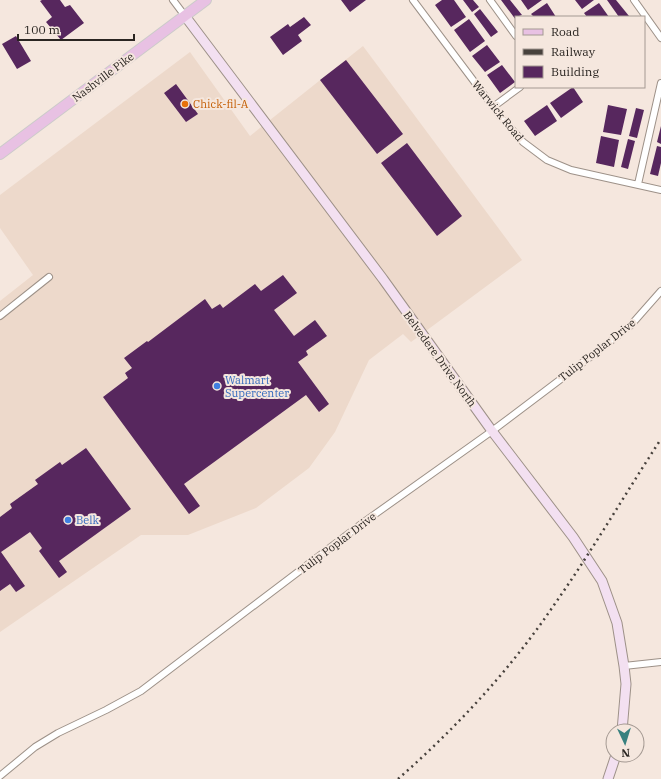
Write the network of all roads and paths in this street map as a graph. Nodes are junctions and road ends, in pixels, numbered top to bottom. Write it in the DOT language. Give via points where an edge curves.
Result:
graph roads {
  1 [pos="173,0"];
  2 [pos="206,0"];
  3 [pos="413,0"];
  4 [pos="490,0"];
  5 [pos="634,0"];
  6 [pos="185,16"];
  7 [pos="515,35"];
  8 [pos="661,38"];
  9 [pos="661,83"];
  10 [pos="519,88"];
  11 [pos="493,107"];
  12 [pos="0,154"];
  13 [pos="638,184"];
  14 [pos="661,190"];
  15 [pos="49,278"];
  16 [pos="661,291"];
  17 [pos="0,316"];
  18 [pos="492,431"];
  19 [pos="661,662"];
  20 [pos="624,666"];
  21 [pos="623,723"];
  22 [pos="613,763"];
  23 [pos="0,776"];
  24 [pos="608,779"];
  1 -- 6 [label="street"];
  2 -- 6 [label="main road, Nashville Pike"];
  3 -- 11 [label="street, Warwick Road"];
  4 -- 7 [label="street"];
  5 -- 8 [label="street"];
  6 -- 12 [label="main road, Nashville Pike"];
  6 -- 18 [label="street, Belvedere Drive North" via="383,279"];
  9 -- 13 [label="street"];
  10 -- 11 [label="street"];
  11 -- 13 [label="street, Warwick Road" via="523,142 547,160 571,170"];
  13 -- 14 [label="street, Warwick Road"];
  15 -- 17 [label="street"];
  16 -- 18 [label="street, Tulip Poplar Drive" via="631,326"];
  18 -- 20 [label="street, Belvedere Drive North" via="573,537 602,581 617,623"];
  18 -- 23 [label="street, Tulip Poplar Drive" via="358,527 141,691 58,733"];
  19 -- 20 [label="street"];
  20 -- 21 [label="street, Belvedere Drive North" via="626,684"];
  22 -- 24 [label="street"];
}
